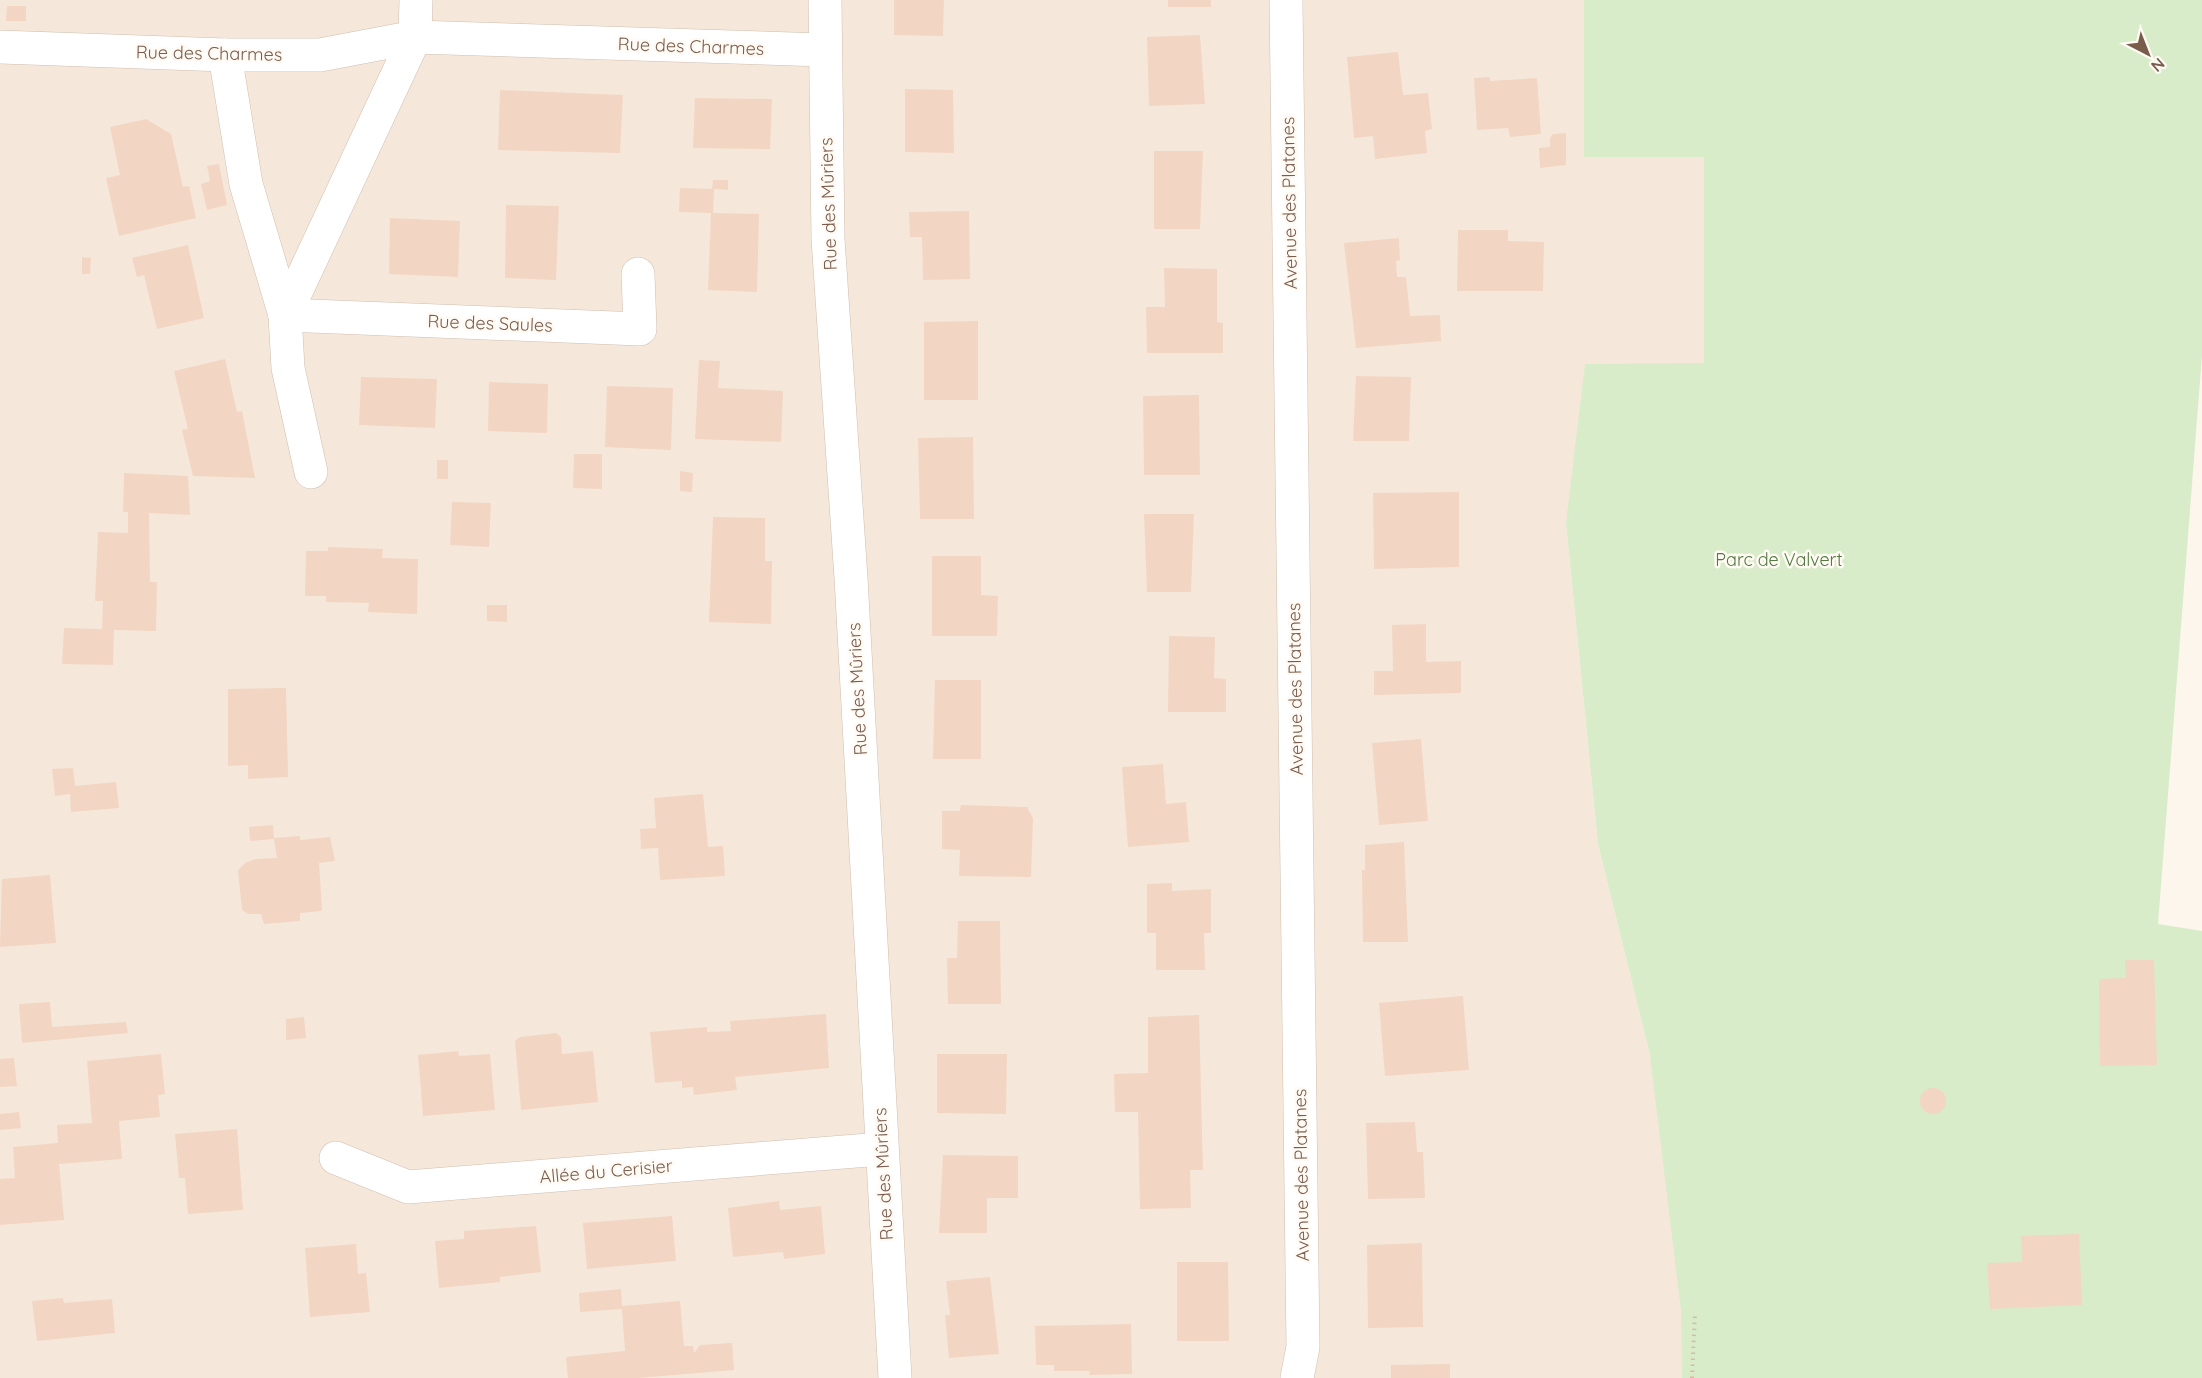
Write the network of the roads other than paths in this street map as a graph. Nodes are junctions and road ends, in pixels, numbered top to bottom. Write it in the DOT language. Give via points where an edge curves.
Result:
graph roads {
  1 [pos="416,0"];
  2 [pos="825,0"];
  3 [pos="1286,0"];
  4 [pos="415,37"];
  5 [pos="0,47"];
  6 [pos="824,50"];
  7 [pos="225,55"];
  8 [pos="638,274"];
  9 [pos="285,315"];
  10 [pos="311,472"];
  11 [pos="881,1149"];
  12 [pos="336,1158"];
  13 [pos="895,1378"];
  14 [pos="1297,1378"];
  1 -- 4 [label="street"];
  2 -- 6 [label="street, Rue des Mûriers"];
  3 -- 14 [label="street, Avenue des Platanes" via="1303,1347"];
  4 -- 6 [label="street, Rue des Charmes"];
  4 -- 7 [label="street, Rue des Charmes" via="320,55"];
  4 -- 9 [label="street"];
  5 -- 7 [label="street, Rue des Charmes"];
  6 -- 11 [label="street, Rue des Mûriers" via="828,239 852,590"];
  7 -- 9 [label="street" via="246,184"];
  8 -- 9 [label="street, Rue des Saules" via="640,329"];
  9 -- 10 [label="street" via="288,368"];
  11 -- 12 [label="street, Allée du Cerisier" via="408,1187"];
  11 -- 13 [label="street, Rue des Mûriers"];
}
